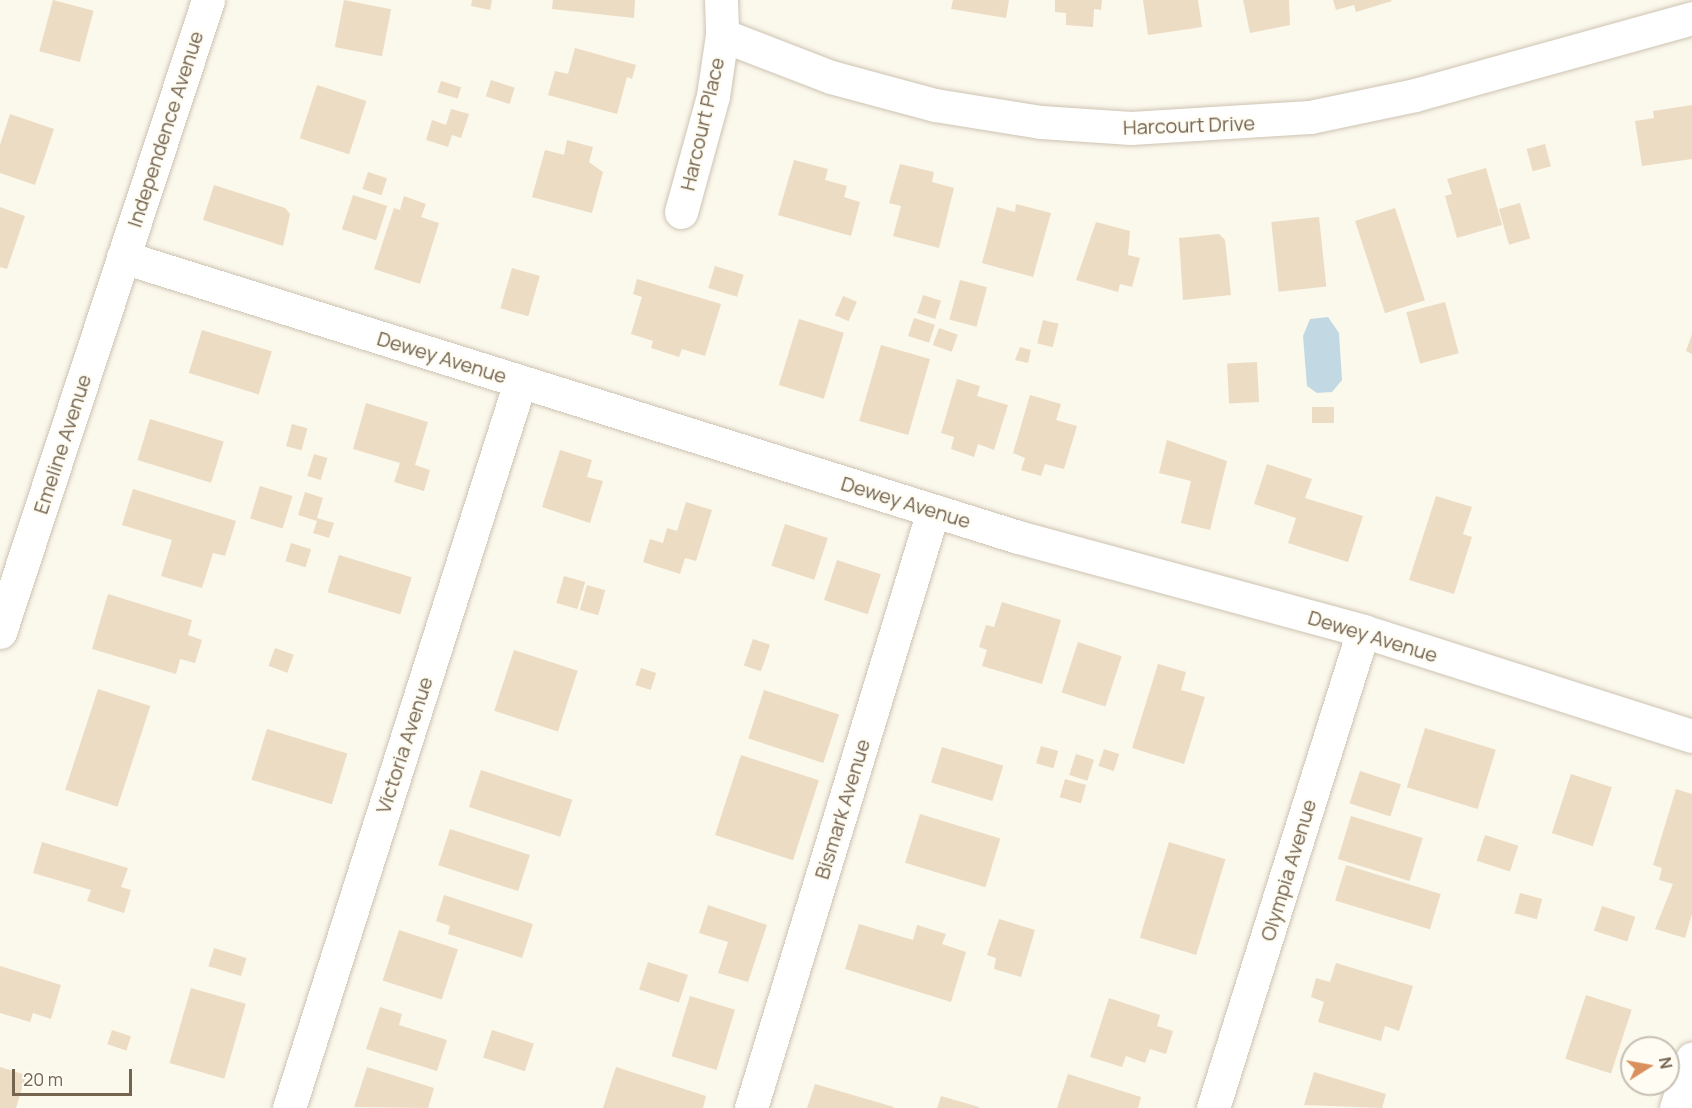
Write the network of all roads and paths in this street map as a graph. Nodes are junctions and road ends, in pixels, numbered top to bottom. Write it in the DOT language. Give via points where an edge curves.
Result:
graph roads {
  1 [pos="208,0"];
  2 [pos="721,0"];
  3 [pos="1692,18"];
  4 [pos="722,35"];
  5 [pos="681,212"];
  6 [pos="123,257"];
  7 [pos="520,382"];
  8 [pos="933,511"];
  9 [pos="0,632"];
  10 [pos="1363,632"];
  11 [pos="1692,736"];
  12 [pos="1692,1059"];
  13 [pos="289,1108"];
  14 [pos="751,1108"];
  15 [pos="1213,1108"];
  16 [pos="1676,1108"];
  1 -- 6 [label="street, Independence Avenue"];
  2 -- 4 [label="street"];
  3 -- 4 [label="street, Harcourt Drive" via="1415,95 1310,117 1131,129 1041,122 935,105 831,77"];
  4 -- 5 [label="street, Harcourt Place" via="713,96"];
  6 -- 7 [label="street, Dewey Avenue"];
  6 -- 9 [label="street, Emeline Avenue"];
  7 -- 8 [label="street, Dewey Avenue"];
  7 -- 13 [label="street, Victoria Avenue"];
  8 -- 10 [label="street, Dewey Avenue"];
  8 -- 14 [label="street, Bismark Avenue"];
  10 -- 11 [label="street, Dewey Avenue"];
  10 -- 15 [label="street, Olympia Avenue"];
  12 -- 16 [label="street"];
}
